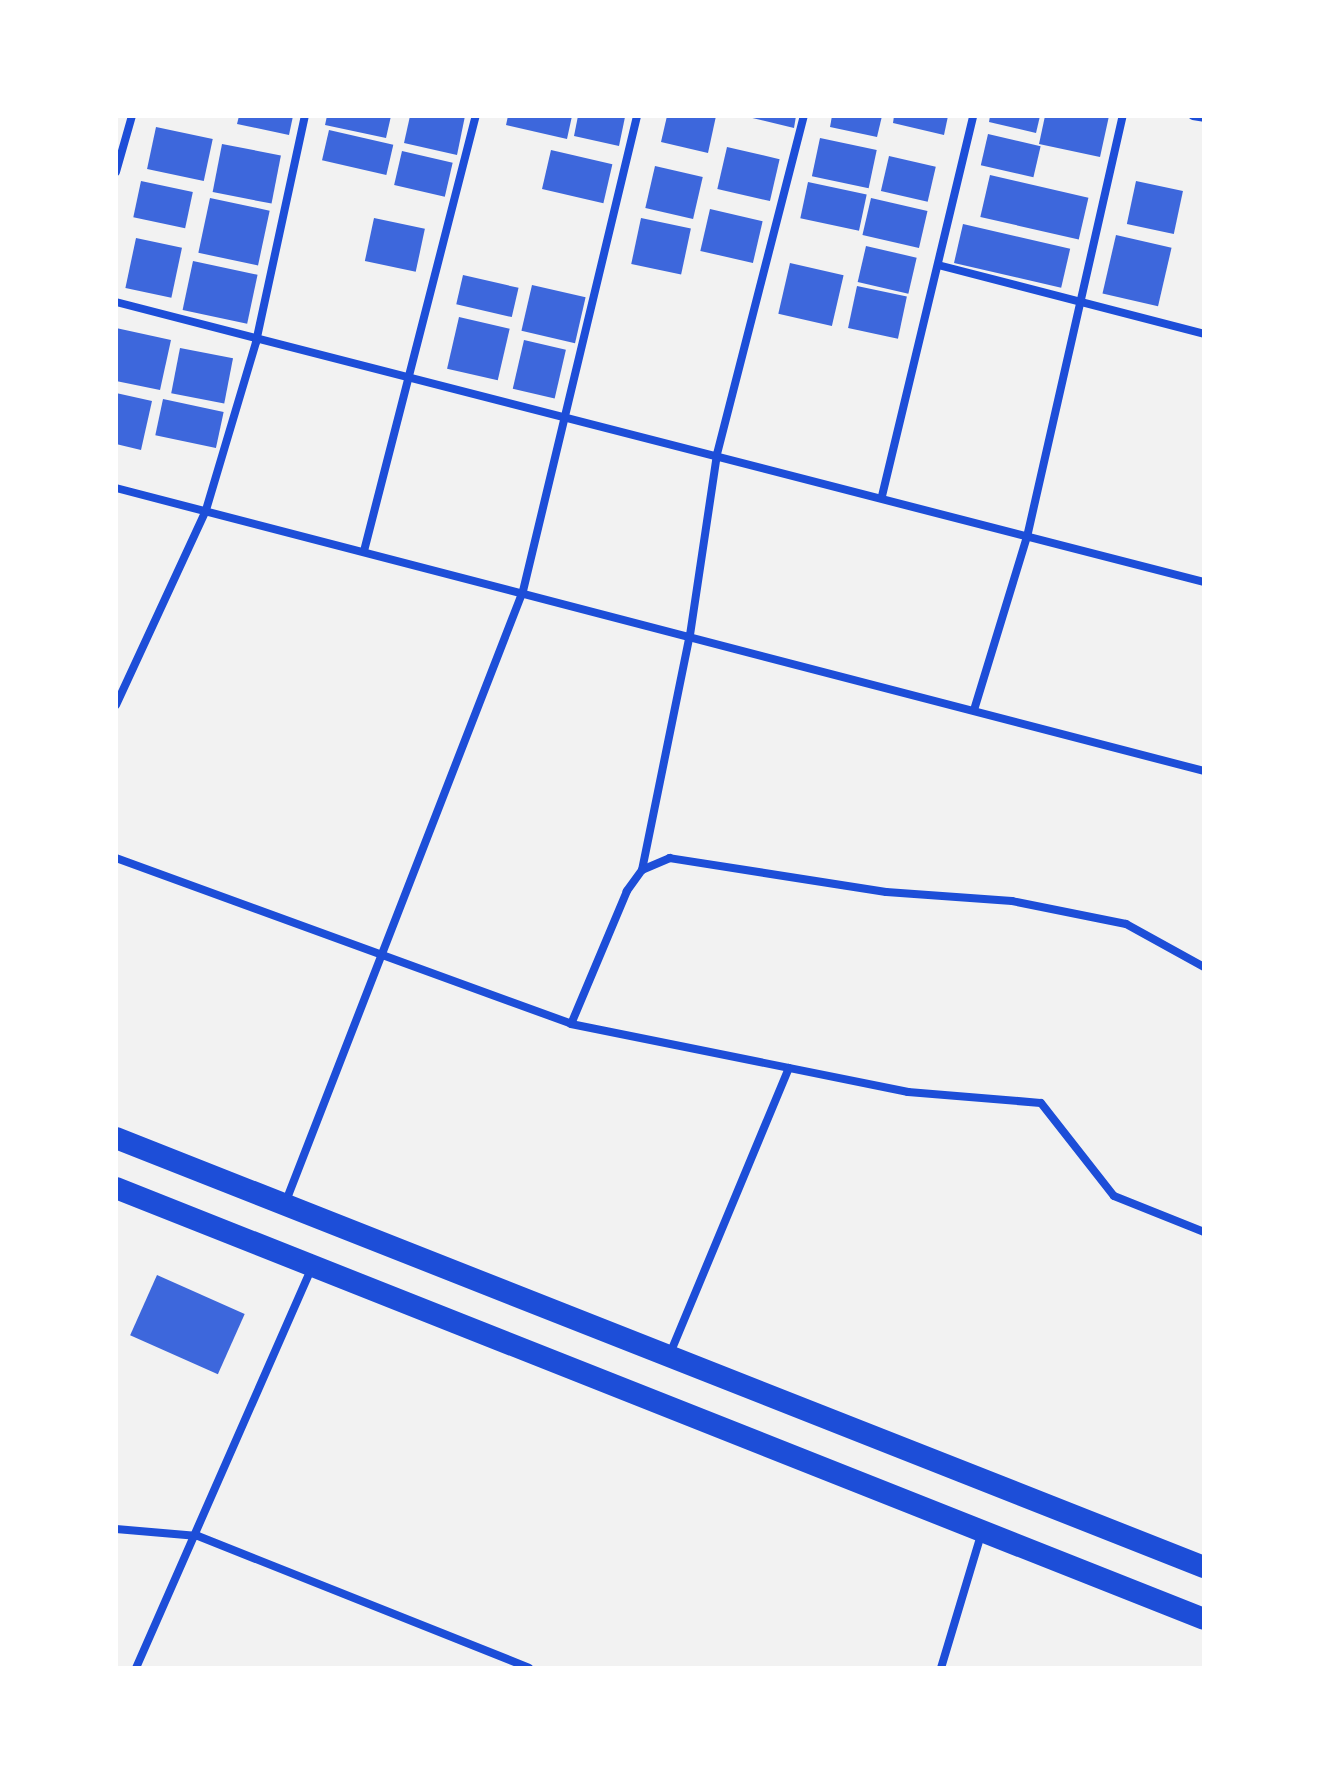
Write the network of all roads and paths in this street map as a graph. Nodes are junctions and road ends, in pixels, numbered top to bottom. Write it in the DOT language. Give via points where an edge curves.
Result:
graph roads {
  1 [pos="132,116"];
  2 [pos="305,116"];
  3 [pos="476,116"];
  4 [pos="637,116"];
  5 [pos="804,116"];
  6 [pos="973,116"];
  7 [pos="1123,116"];
  8 [pos="1193,116"];
  9 [pos="1204,118"];
  10 [pos="116,172"];
  11 [pos="938,265"];
  12 [pos="116,302"];
  13 [pos="1081,302"];
  14 [pos="1204,334"];
  15 [pos="256,342"];
  16 [pos="412,375"];
  17 [pos="565,414"];
  18 [pos="717,454"];
  19 [pos="116,488"];
  20 [pos="882,496"];
  21 [pos="206,510"];
  22 [pos="1027,537"];
  23 [pos="364,551"];
  24 [pos="1204,582"];
  25 [pos="523,591"];
  26 [pos="690,635"];
  27 [pos="116,705"];
  28 [pos="974,710"];
  29 [pos="1204,771"];
  30 [pos="116,858"];
  31 [pos="642,870"];
  32 [pos="377,957"];
  33 [pos="1204,967"];
  34 [pos="571,1024"];
  35 [pos="789,1068"];
  36 [pos="116,1138"];
  37 [pos="116,1188"];
  38 [pos="285,1205"];
  39 [pos="1204,1232"];
  40 [pos="312,1268"];
  41 [pos="669,1356"];
  42 [pos="116,1529"];
  43 [pos="982,1531"];
  44 [pos="198,1536"];
  45 [pos="1204,1567"];
  46 [pos="1204,1619"];
  47 [pos="136,1668"];
  48 [pos="529,1668"];
  49 [pos="941,1668"];
  1 -- 10 [label="street"];
  2 -- 15 [label="street"];
  3 -- 16 [label="street"];
  4 -- 17 [label="street"];
  5 -- 18 [label="street"];
  6 -- 11 [label="street"];
  7 -- 13 [label="street"];
  8 -- 9 [label="street"];
  11 -- 13 [label="street"];
  11 -- 20 [label="street"];
  12 -- 15 [label="street"];
  13 -- 14 [label="street"];
  13 -- 22 [label="street"];
  15 -- 16 [label="street"];
  15 -- 21 [label="street"];
  16 -- 17 [label="street"];
  16 -- 23 [label="street"];
  17 -- 18 [label="street"];
  17 -- 25 [label="street"];
  18 -- 20 [label="street"];
  18 -- 26 [label="street"];
  19 -- 21 [label="street"];
  20 -- 22 [label="street"];
  21 -- 23 [label="street"];
  21 -- 27 [label="street"];
  22 -- 24 [label="street"];
  22 -- 28 [label="street"];
  23 -- 25 [label="street"];
  25 -- 26 [label="street"];
  25 -- 32 [label="street"];
  26 -- 28 [label="street"];
  26 -- 31 [label="street"];
  28 -- 29 [label="street"];
  30 -- 32 [label="street"];
  31 -- 33 [label="street" via="670,858 886,892 1012,901 1126,924"];
  31 -- 34 [label="street"];
  32 -- 34 [label="street"];
  32 -- 38 [label="street"];
  34 -- 35 [label="street"];
  35 -- 39 [label="street" via="908,1092 1041,1103 1114,1196"];
  35 -- 41 [label="street"];
  36 -- 38 [label="highway"];
  37 -- 40 [label="highway"];
  38 -- 41 [label="highway"];
  40 -- 43 [label="highway"];
  40 -- 44 [label="street"];
  41 -- 45 [label="highway"];
  42 -- 44 [label="street"];
  43 -- 46 [label="highway"];
  43 -- 49 [label="street"];
  44 -- 47 [label="street"];
  44 -- 48 [label="street"];
}
